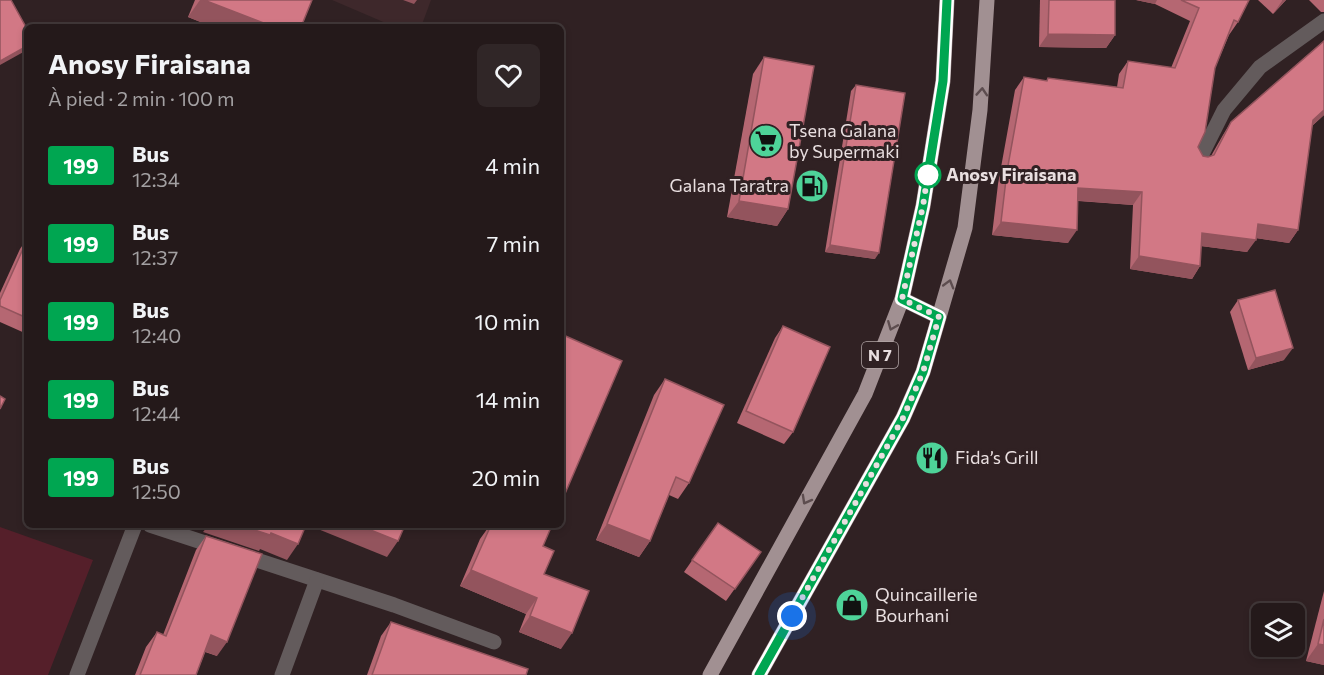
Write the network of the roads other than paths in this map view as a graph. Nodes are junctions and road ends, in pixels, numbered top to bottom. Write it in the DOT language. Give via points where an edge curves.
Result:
graph roads {
  1 [pos="947,0"];
  2 [pos="987,0"];
  3 [pos="1324,21"];
  4 [pos="1199,160"];
  5 [pos="902,299"];
  6 [pos="939,317"];
  7 [pos="134,528"];
  8 [pos="159,528"];
  9 [pos="317,580"];
  10 [pos="494,642"];
  11 [pos="77,675"];
  12 [pos="282,675"];
  13 [pos="710,675"];
  14 [pos="759,675"];
  1 -- 5 [label="main road, N 7" via="943,81 923,206"];
  6 -- 2 [label="main road, N 7, one-way" via="965,228 980,110"];
  3 -- 4 [label="street" via="1260,67 1224,110"];
  5 -- 6 [label="street"];
  5 -- 13 [label="main road, N 7, one-way" via="865,394"];
  6 -- 14 [label="main road, N 7" via="923,372 903,418"];
  7 -- 11 [label="street"];
  8 -- 9 [label="street"];
  9 -- 10 [label="street"];
  9 -- 12 [label="street"];
}
